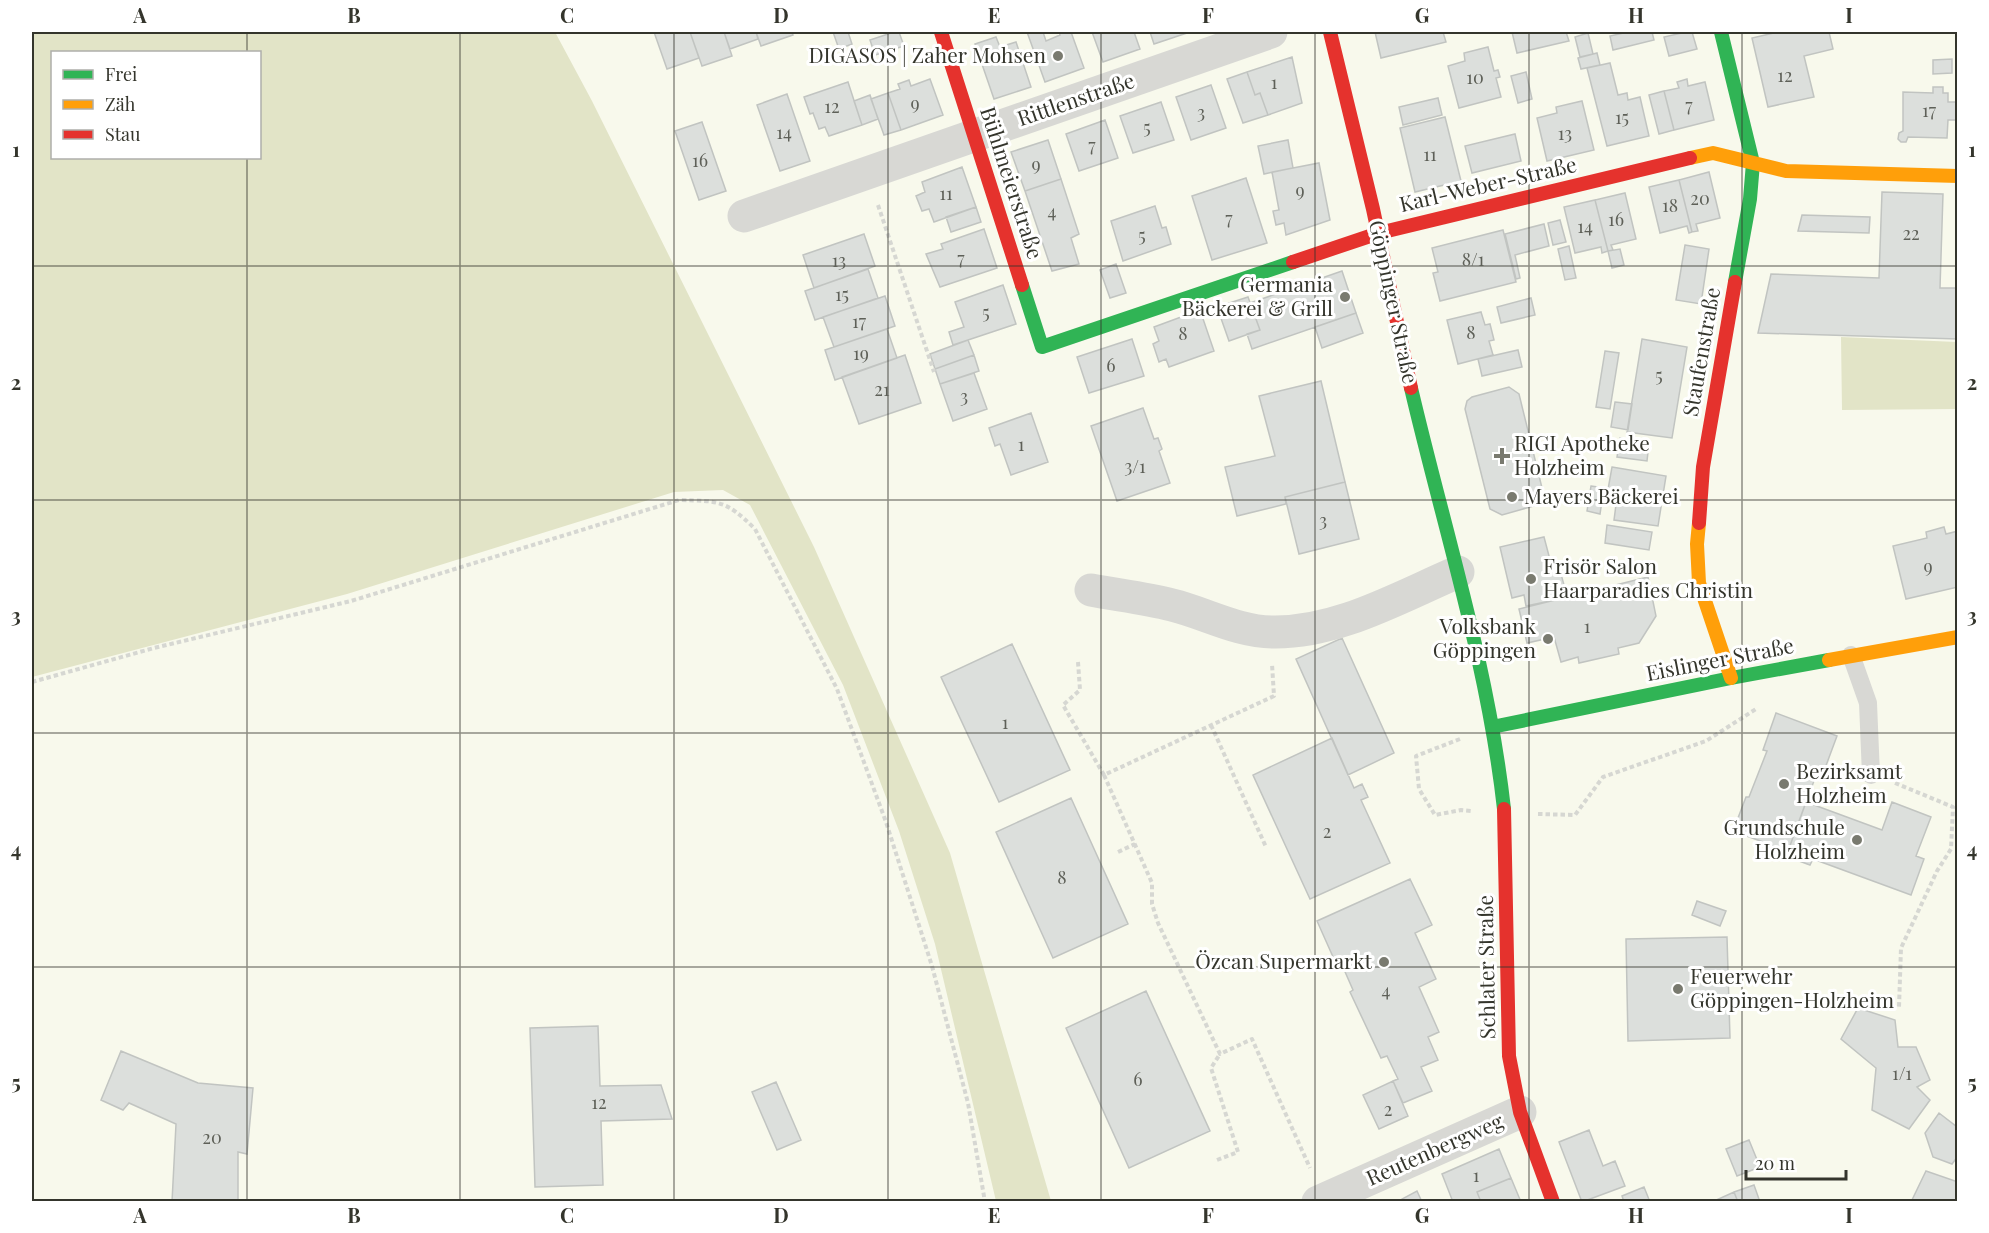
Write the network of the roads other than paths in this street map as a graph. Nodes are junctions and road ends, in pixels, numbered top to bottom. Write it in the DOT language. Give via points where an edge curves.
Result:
graph roads {
  1 [pos="941,32"];
  2 [pos="1271,32"];
  3 [pos="1330,32"];
  4 [pos="1721,32"];
  5 [pos="974,135"];
  6 [pos="1753,163"];
  7 [pos="1958,176"];
  8 [pos="744,216"];
  9 [pos="1378,233"];
  10 [pos="1042,347"];
  11 [pos="1458,572"];
  12 [pos="1091,590"];
  13 [pos="1958,637"];
  14 [pos="1851,656"];
  15 [pos="1731,678"];
  16 [pos="1492,727"];
  17 [pos="1871,775"];
  18 [pos="1520,1112"];
  19 [pos="1321,1200"];
  20 [pos="1553,1202"];
  1 -- 5 [label="street, Bühlmeierstraße"];
  2 -- 5 [label="street, Rittlenstraße"];
  3 -- 9 [label="street, Göppinger Straße"];
  4 -- 6 [label="street, Staufenstraße"];
  5 -- 8 [label="street, Rittlenstraße"];
  5 -- 10 [label="street, Bühlmeierstraße"];
  6 -- 7 [label="street, Karl-Weber-Straße" via="1786,171"];
  6 -- 9 [label="street, Karl-Weber-Straße" via="1713,153"];
  6 -- 15 [label="street, Staufenstraße" via="1703,467 1696,544 1700,583"];
  9 -- 10 [label="street, Karl-Weber-Straße"];
  9 -- 11 [label="street, Göppinger Straße" via="1415,406"];
  11 -- 12 [label="street" via="1334,623 1270,632 1240,627 1171,604"];
  11 -- 16 [label="street, Göppinger Straße"];
  13 -- 14 [label="street, Eislinger Straße"];
  14 -- 15 [label="street, Eislinger Straße"];
  14 -- 17 [label="lane" via="1868,703"];
  15 -- 16 [label="street, Eislinger Straße"];
  16 -- 18 [label="street, Schlater Straße" via="1504,813 1509,1056"];
  18 -- 19 [label="street, Reutenbergweg"];
  18 -- 20 [label="street, Schlater Straße"];
}
